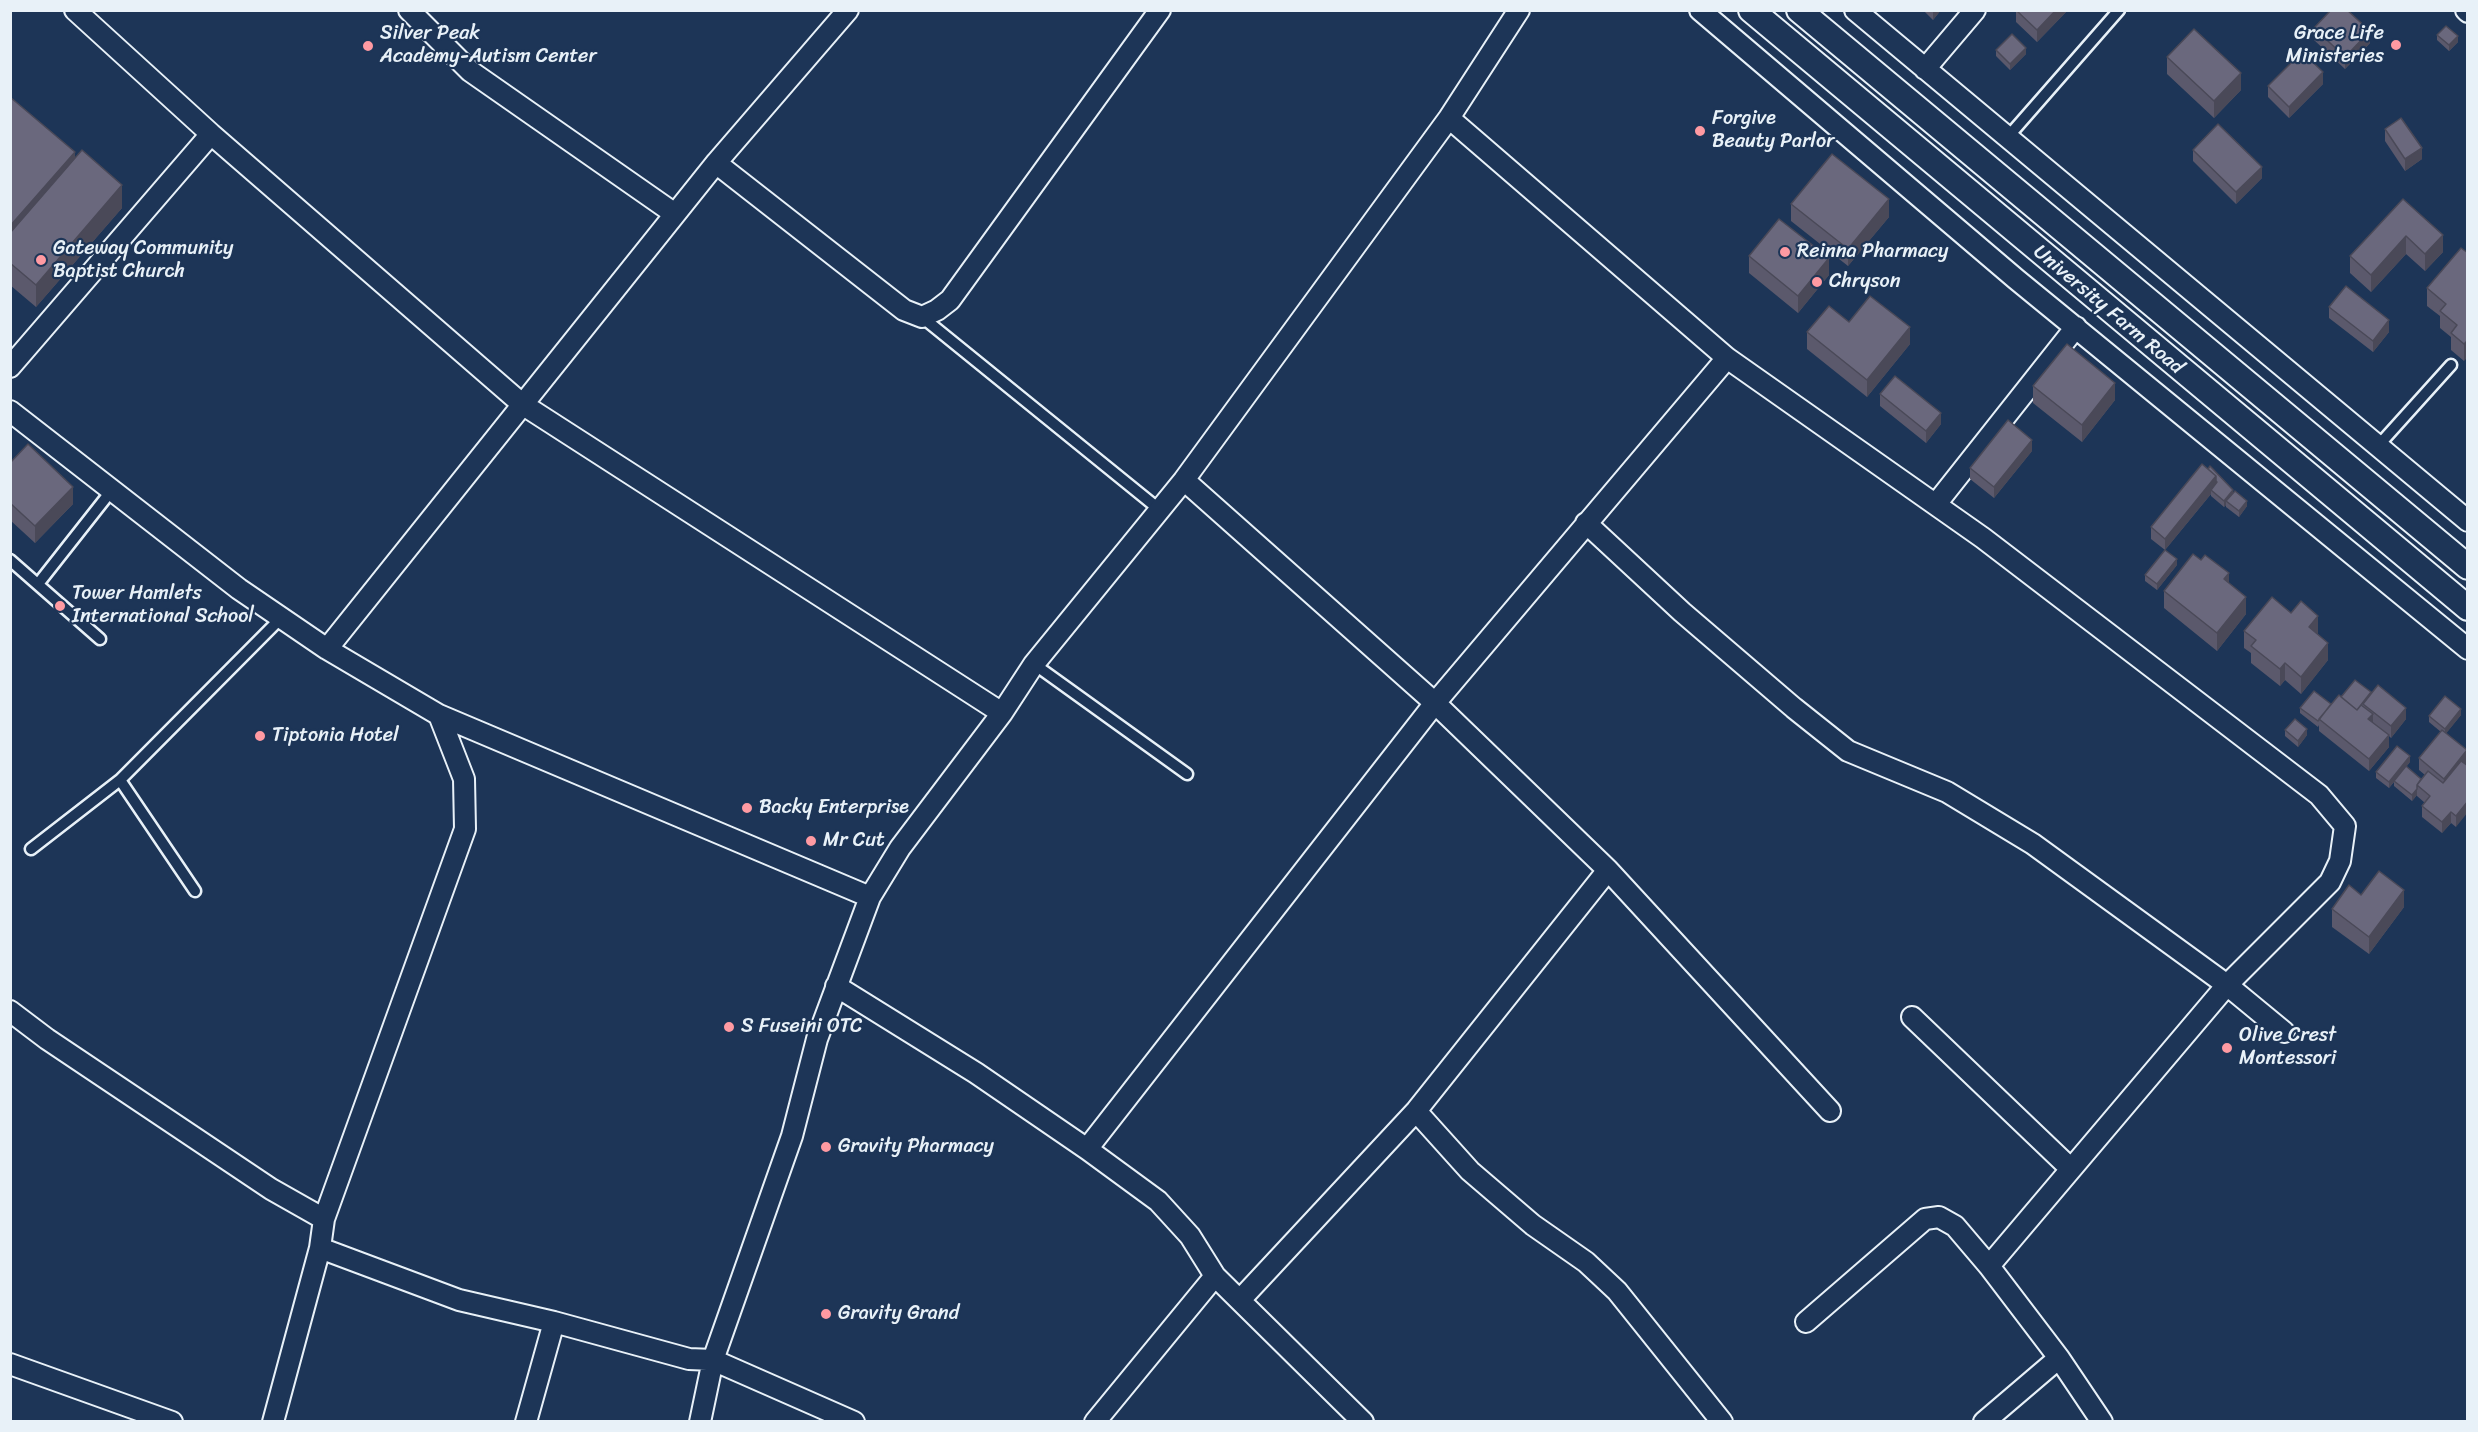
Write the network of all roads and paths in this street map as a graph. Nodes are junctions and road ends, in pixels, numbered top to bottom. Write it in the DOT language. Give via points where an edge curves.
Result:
graph roads {
  1 [pos="75,10"];
  2 [pos="409,10"];
  3 [pos="848,10"];
  4 [pos="1160,10"];
  5 [pos="1519,10"];
  6 [pos="1700,10"];
  7 [pos="1751,10"];
  8 [pos="1799,10"];
  9 [pos="1855,10"];
  10 [pos="1975,10"];
  11 [pos="2119,10"];
  12 [pos="1925,69"];
  13 [pos="1449,118"];
  14 [pos="212,134"];
  15 [pos="2007,138"];
  16 [pos="716,163"];
  17 [pos="675,214"];
  18 [pos="922,317"];
  19 [pos="2076,327"];
  20 [pos="1727,358"];
  21 [pos="2451,365"];
  22 [pos="10,367"];
  23 [pos="522,405"];
  24 [pos="10,411"];
  25 [pos="2378,446"];
  26 [pos="1184,480"];
  27 [pos="112,490"];
  28 [pos="1936,504"];
  29 [pos="1160,510"];
  30 [pos="2468,521"];
  31 [pos="1586,523"];
  32 [pos="10,560"];
  33 [pos="2468,567"];
  34 [pos="38,584"];
  35 [pos="2468,608"];
  36 [pos="281,618"];
  37 [pos="100,639"];
  38 [pos="327,649"];
  39 [pos="2468,649"];
  40 [pos="1034,664"];
  41 [pos="1435,703"];
  42 [pos="1002,713"];
  43 [pos="439,716"];
  44 [pos="1187,774"];
  45 [pos="120,780"];
  46 [pos="31,849"];
  47 [pos="1608,870"];
  48 [pos="195,891"];
  49 [pos="870,897"];
  50 [pos="2227,985"];
  51 [pos="836,986"];
  52 [pos="10,1011"];
  53 [pos="1912,1017"];
  54 [pos="2284,1032"];
  55 [pos="1416,1111"];
  56 [pos="1830,1111"];
  57 [pos="1087,1149"];
  58 [pos="2071,1169"];
  59 [pos="324,1219"];
  60 [pos="320,1248"];
  61 [pos="1989,1266"];
  62 [pos="1215,1276"];
  63 [pos="1240,1300"];
  64 [pos="554,1322"];
  65 [pos="1806,1322"];
  66 [pos="2059,1358"];
  67 [pos="713,1360"];
  68 [pos="10,1364"];
  69 [pos="172,1422"];
  70 [pos="273,1422"];
  71 [pos="526,1422"];
  72 [pos="700,1422"];
  73 [pos="854,1422"];
  74 [pos="1095,1422"];
  75 [pos="1363,1422"];
  76 [pos="1722,1422"];
  77 [pos="1984,1422"];
  78 [pos="2103,1422"];
  1 -- 14 [label="street"];
  2 -- 17 [label="street" via="470,71"];
  3 -- 16 [label="street"];
  4 -- 18 [label="street" via="950,300"];
  5 -- 13 [label="street"];
  6 -- 19 [label="street"];
  7 -- 35 [label="street, University Farm Road"];
  8 -- 33 [label="street, University Farm Road"];
  9 -- 12 [label="street"];
  10 -- 12 [label="street"];
  11 -- 15 [label="lane"];
  12 -- 15 [label="street"];
  13 -- 20 [label="street"];
  13 -- 26 [label="street"];
  14 -- 22 [label="street"];
  14 -- 23 [label="street"];
  15 -- 25 [label="street"];
  16 -- 17 [label="street"];
  16 -- 18 [label="street" via="903,310"];
  17 -- 23 [label="street"];
  18 -- 29 [label="lane"];
  19 -- 28 [label="street"];
  19 -- 39 [label="street"];
  20 -- 28 [label="street"];
  20 -- 31 [label="street"];
  21 -- 25 [label="lane"];
  23 -- 38 [label="street"];
  23 -- 42 [label="street"];
  24 -- 27 [label="street"];
  25 -- 30 [label="street"];
  26 -- 29 [label="street"];
  26 -- 41 [label="street"];
  27 -- 34 [label="lane"];
  27 -- 36 [label="street"];
  28 -- 50 [label="street" via="2319,795 2345,826 2340,861 2330,882"];
  29 -- 40 [label="street"];
  31 -- 41 [label="street"];
  31 -- 50 [label="street" via="1682,612 1848,750 1947,792 2033,844"];
  32 -- 34 [label="lane"];
  34 -- 37 [label="lane"];
  36 -- 38 [label="street"];
  36 -- 45 [label="lane"];
  38 -- 43 [label="street"];
  40 -- 42 [label="street"];
  40 -- 44 [label="lane"];
  41 -- 47 [label="street"];
  41 -- 57 [label="street"];
  42 -- 49 [label="street" via="900,848"];
  43 -- 49 [label="street"];
  43 -- 59 [label="street" via="464,779 465,829"];
  45 -- 46 [label="lane"];
  45 -- 48 [label="lane"];
  47 -- 55 [label="street"];
  47 -- 56 [label="street"];
  49 -- 51 [label="street"];
  50 -- 54 [label="street"];
  50 -- 58 [label="street"];
  51 -- 57 [label="street" via="976,1073"];
  51 -- 67 [label="street" via="817,1039 792,1136"];
  52 -- 59 [label="street" via="271,1189"];
  53 -- 58 [label="street"];
  55 -- 63 [label="street"];
  55 -- 76 [label="street" via="1470,1171 1617,1291"];
  57 -- 62 [label="street" via="1158,1201 1190,1236"];
  58 -- 61 [label="street"];
  59 -- 60 [label="street"];
  60 -- 64 [label="street" via="459,1300"];
  60 -- 70 [label="street"];
  61 -- 65 [label="street" via="1955,1226 1940,1217 1925,1219"];
  61 -- 66 [label="street"];
  62 -- 63 [label="street"];
  62 -- 74 [label="street"];
  63 -- 75 [label="street"];
  64 -- 67 [label="street" via="688,1359"];
  64 -- 71 [label="street"];
  66 -- 77 [label="street"];
  66 -- 78 [label="street"];
  67 -- 72 [label="street"];
  67 -- 73 [label="street"];
  68 -- 69 [label="street"];
}
